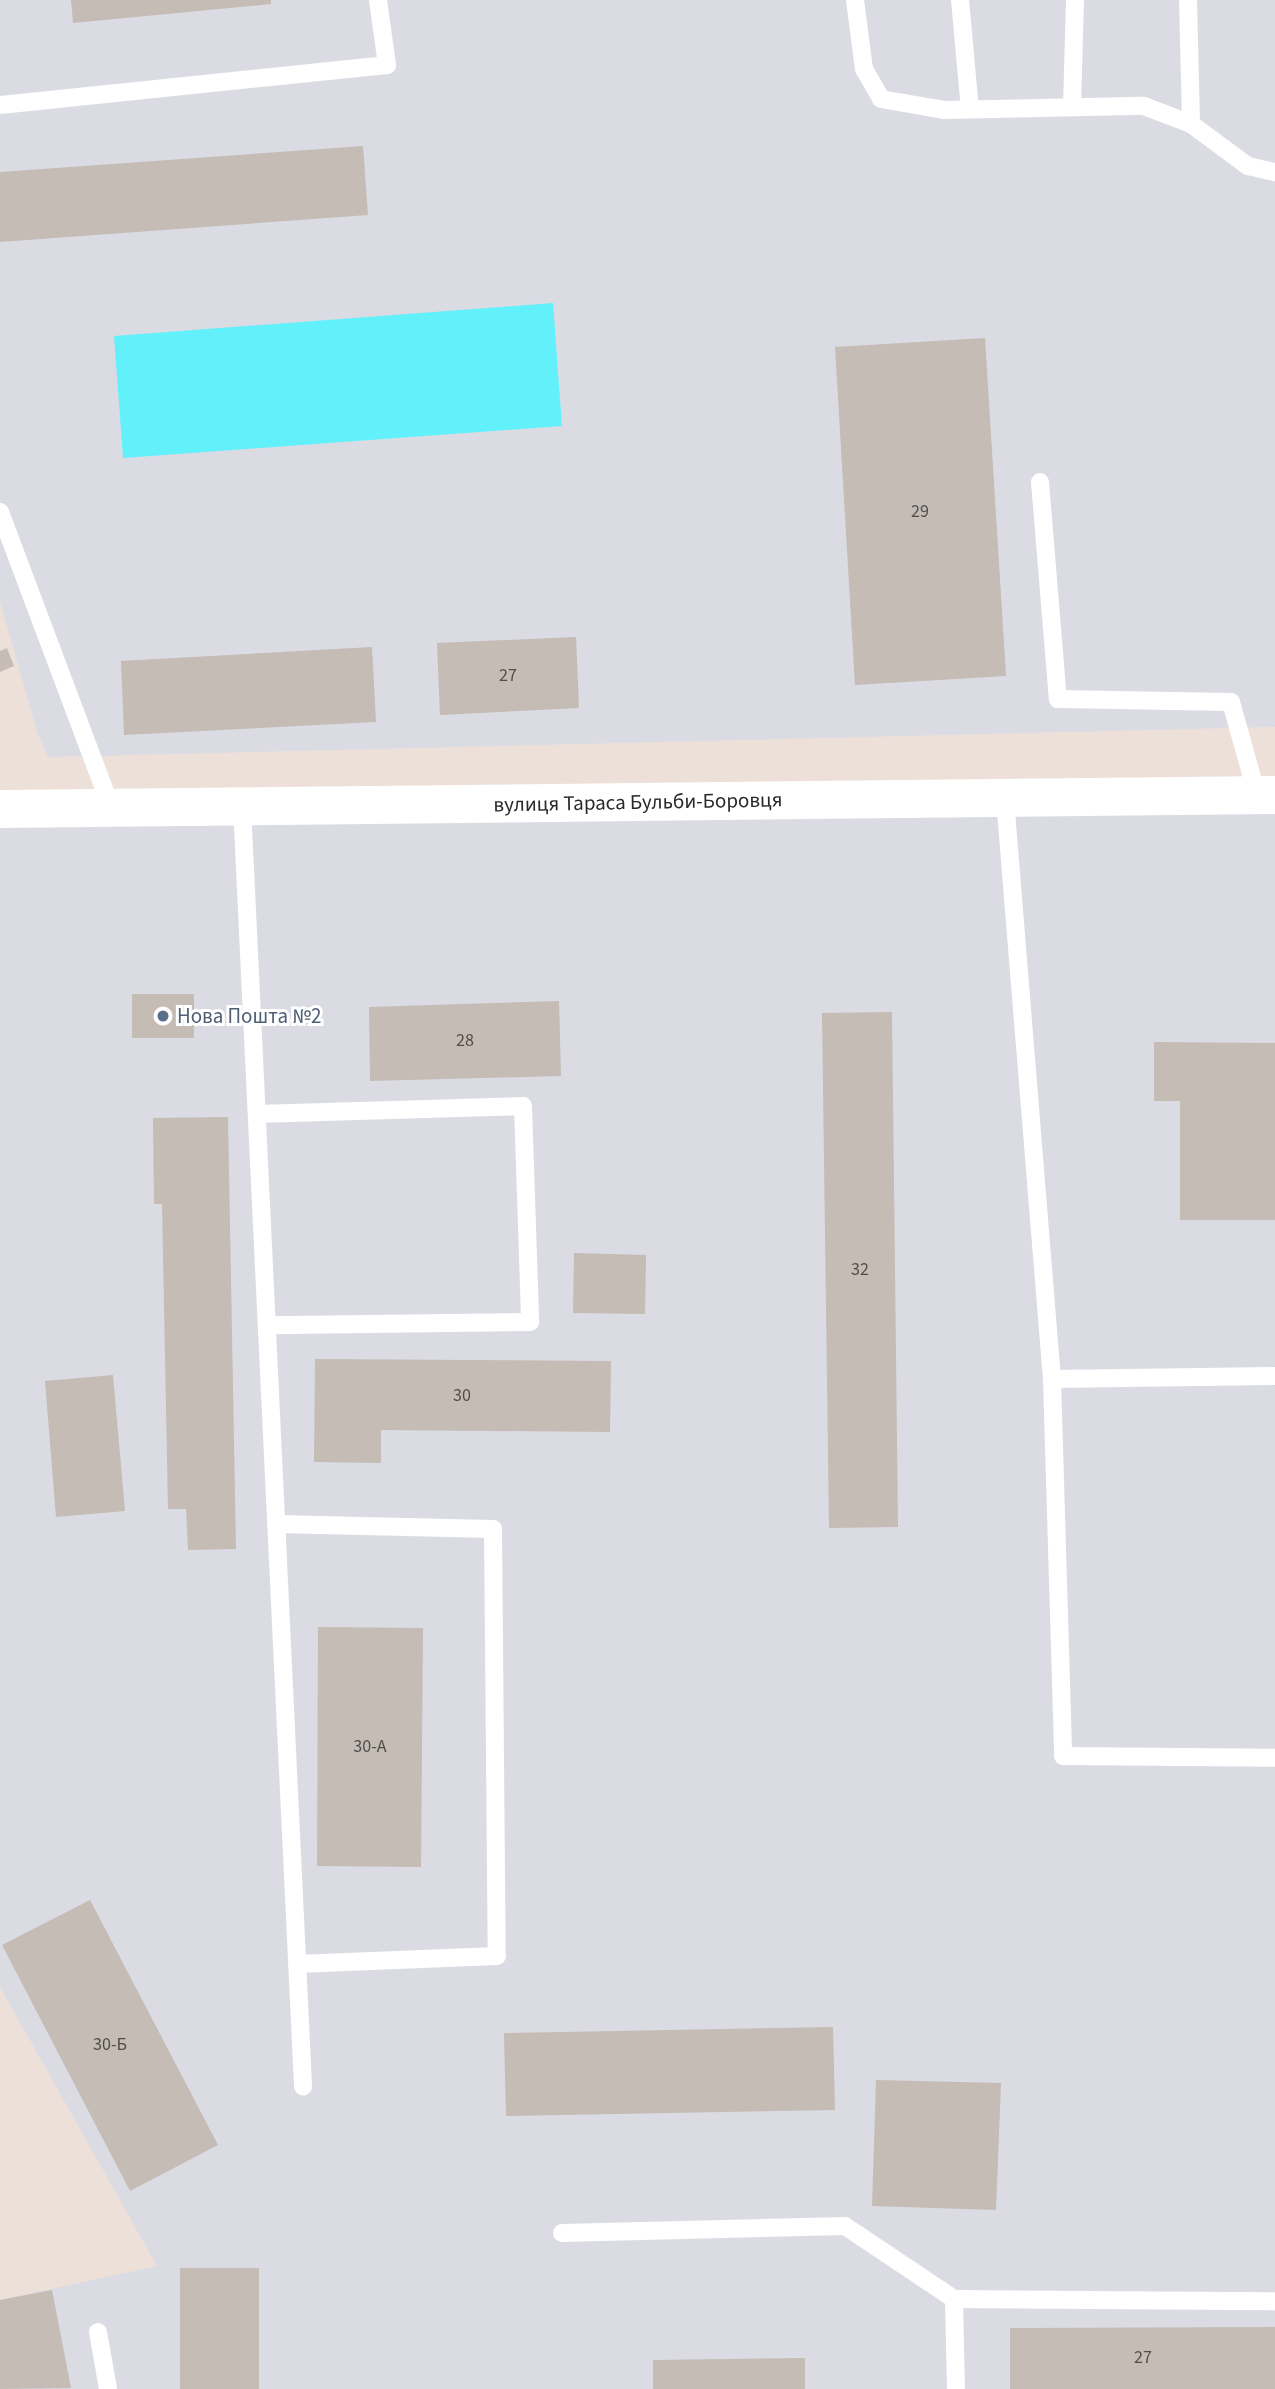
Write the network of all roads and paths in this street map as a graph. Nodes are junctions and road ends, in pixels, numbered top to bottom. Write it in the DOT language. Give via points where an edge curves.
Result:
graph roads {
  1 [pos="378,0"];
  2 [pos="855,0"];
  3 [pos="960,0"];
  4 [pos="1075,0"];
  5 [pos="1188,0"];
  6 [pos="0,105"];
  7 [pos="1072,107"];
  8 [pos="970,110"];
  9 [pos="1191,124"];
  10 [pos="1275,172"];
  11 [pos="1040,482"];
  12 [pos="0,512"];
  13 [pos="1266,795"];
  14 [pos="1005,799"];
  15 [pos="242,806"];
  16 [pos="111,808"];
  17 [pos="0,809"];
  18 [pos="257,1114"];
  19 [pos="267,1325"];
  20 [pos="1275,1376"];
  21 [pos="1052,1379"];
  22 [pos="276,1524"];
  23 [pos="1275,1758"];
  24 [pos="297,1964"];
  25 [pos="303,2087"];
  26 [pos="562,2233"];
  27 [pos="954,2299"];
  28 [pos="1275,2301"];
  29 [pos="98,2332"];
  30 [pos="108,2389"];
  31 [pos="956,2389"];
  1 -- 6 [label="lane" via="387,65"];
  2 -- 8 [label="lane" via="864,69 881,99"];
  3 -- 8 [label="lane"];
  4 -- 7 [label="lane"];
  5 -- 9 [label="lane"];
  7 -- 8 [label="lane"];
  7 -- 9 [label="lane" via="1144,106"];
  9 -- 10 [label="lane" via="1248,166"];
  11 -- 13 [label="lane" via="1058,699 1231,702"];
  12 -- 16 [label="lane"];
  13 -- 14 [label="street, вулиця Тараса Бульби-Боровця"];
  14 -- 15 [label="street, вулиця Тараса Бульби-Боровця"];
  14 -- 21 [label="lane"];
  15 -- 16 [label="street, вулиця Тараса Бульби-Боровця"];
  15 -- 18 [label="lane"];
  16 -- 17 [label="street, вулиця Тараса Бульби-Боровця"];
  18 -- 19 [label="lane"];
  18 -- 19 [label="lane" via="523,1106 530,1322"];
  19 -- 22 [label="lane"];
  20 -- 21 [label="lane"];
  21 -- 23 [label="lane" via="1063,1756"];
  22 -- 24 [label="lane"];
  22 -- 24 [label="lane" via="493,1529 496,1956"];
  24 -- 25 [label="lane"];
  26 -- 27 [label="lane" via="845,2227"];
  27 -- 28 [label="lane"];
  27 -- 31 [label="lane"];
  29 -- 30 [label="lane"];
}
